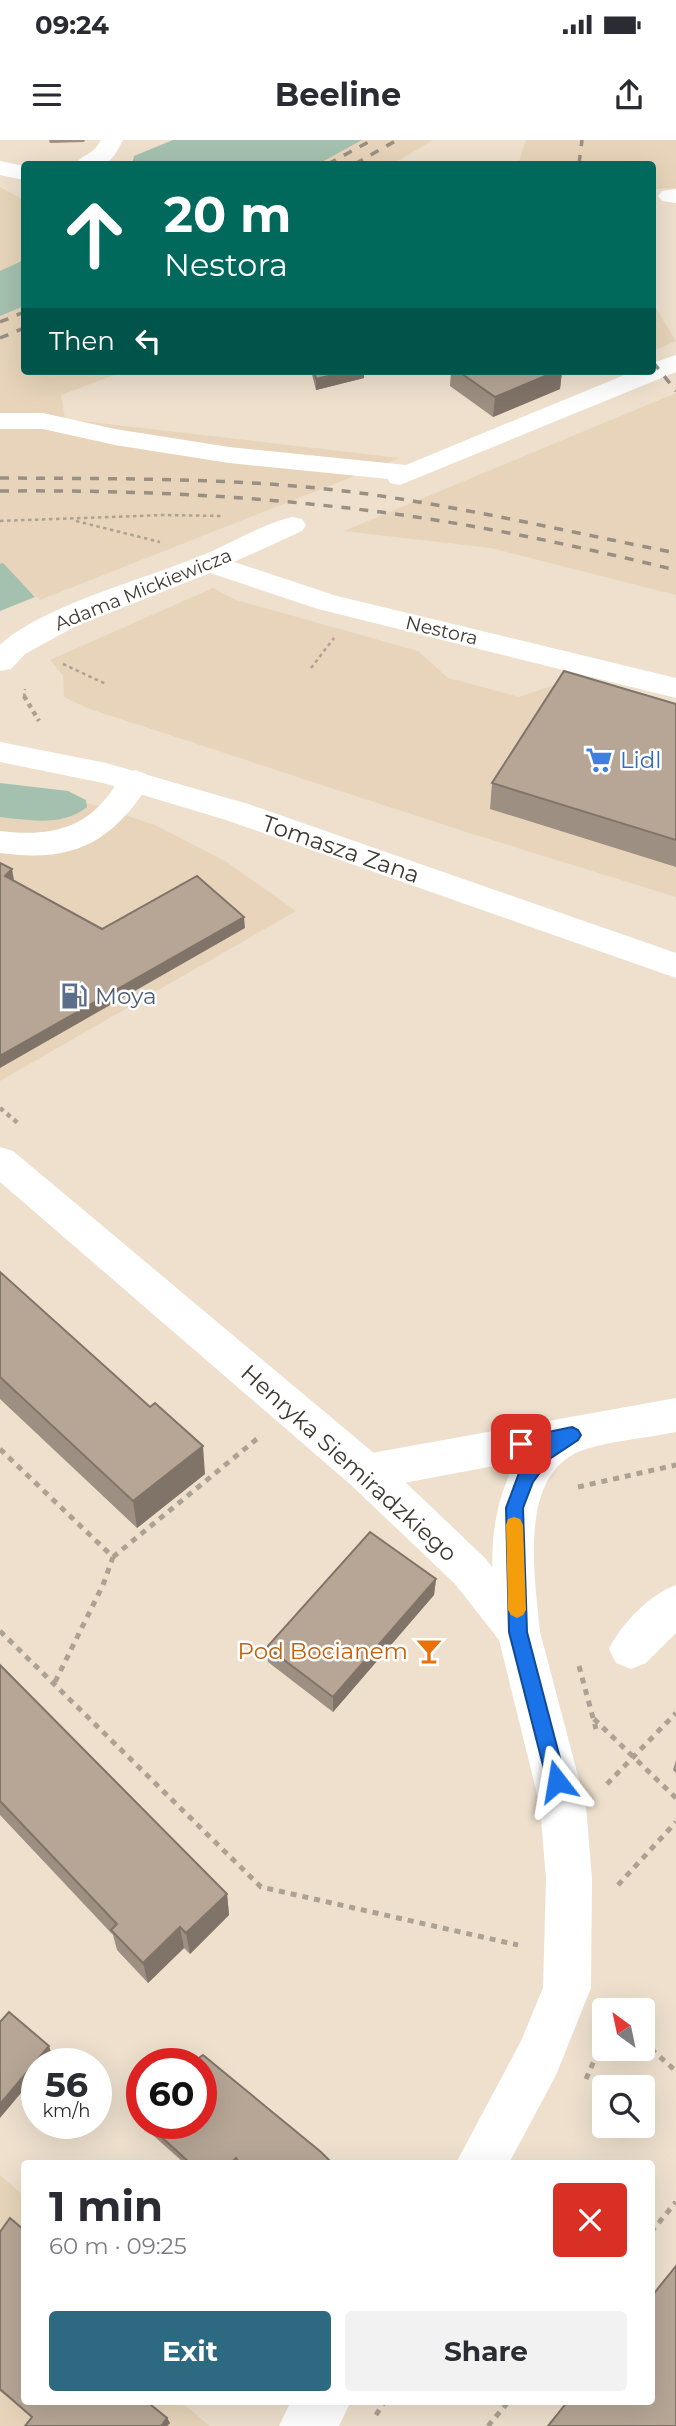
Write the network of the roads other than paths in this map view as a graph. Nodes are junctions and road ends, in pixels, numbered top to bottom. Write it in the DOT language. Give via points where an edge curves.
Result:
graph roads {
  1 [pos="0,168"];
  2 [pos="21,172"];
  3 [pos="648,375"];
  4 [pos="0,421"];
  5 [pos="292,525"];
  6 [pos="210,563"];
  7 [pos="0,662"];
  8 [pos="676,688"];
  9 [pos="0,752"];
  10 [pos="135,781"];
  11 [pos="4,846"];
  12 [pos="676,966"];
  13 [pos="0,1161"];
  14 [pos="676,1415"];
  15 [pos="572,1435"];
  16 [pos="366,1472"];
  17 [pos="676,1604"];
  18 [pos="518,1632"];
  19 [pos="631,1649"];
  20 [pos="483,2160"];
  21 [pos="321,2405"];
  22 [pos="306,2426"];
  1 -- 2 [label="main road"];
  3 -- 4 [label="main road" via="404,475 229,455 43,421"];
  5 -- 6 [label="main road, Adama Mickiewicza"];
  6 -- 7 [label="main road, Adama Mickiewicza" via="49,627 21,641"];
  6 -- 8 [label="main road, Nestora" via="328,603"];
  9 -- 10 [label="main road, Tomasza Zana"];
  10 -- 11 [label="main road" via="108,817 85,832 47,845"];
  10 -- 12 [label="main road, Tomasza Zana" via="237,812"];
  13 -- 16 [label="main road, Henryka Siemiradzkiego"];
  14 -- 15 [label="main road"];
  15 -- 16 [label="main road"];
  15 -- 18 [label="main road" via="545,1453 525,1479 515,1508"];
  16 -- 18 [label="main road, Henryka Siemiradzkiego" via="470,1572"];
  17 -- 19 [label="main road"];
  18 -- 20 [label="main road, Henryka Siemiradzkiego" via="563,1806 569,1879 567,1987 539,2058"];
  21 -- 22 [label="main road"];
}
